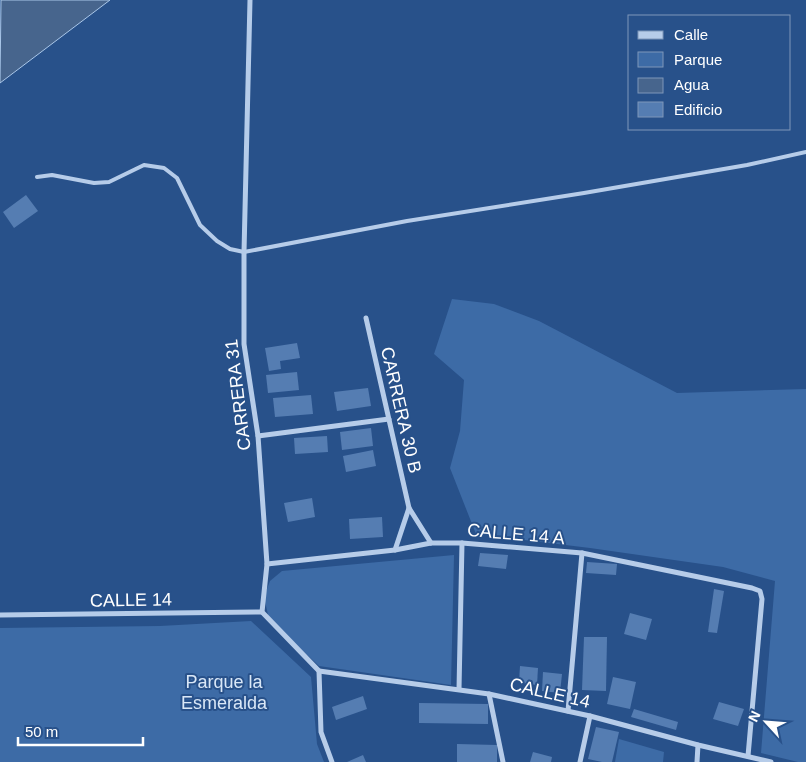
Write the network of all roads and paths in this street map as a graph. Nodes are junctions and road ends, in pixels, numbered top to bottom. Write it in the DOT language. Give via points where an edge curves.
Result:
graph roads {
  1 [pos="250,0"];
  2 [pos="806,152"];
  3 [pos="38,177"];
  4 [pos="244,252"];
  5 [pos="366,318"];
  6 [pos="389,419"];
  7 [pos="258,436"];
  8 [pos="408,508"];
  9 [pos="431,543"];
  10 [pos="462,543"];
  11 [pos="395,550"];
  12 [pos="582,553"];
  13 [pos="267,564"];
  14 [pos="262,612"];
  15 [pos="0,615"];
  16 [pos="319,671"];
  17 [pos="459,689"];
  18 [pos="489,694"];
  19 [pos="568,711"];
  20 [pos="590,716"];
  21 [pos="698,744"];
  22 [pos="748,756"];
  23 [pos="332,762"];
  24 [pos="503,762"];
  25 [pos="580,762"];
  26 [pos="697,762"];
  27 [pos="771,762"];
  1 -- 4 [label="street, CARRERA 31"];
  2 -- 4 [label="lane"];
  3 -- 4 [label="lane" via="52,175 94,183 109,182 144,165 164,168 177,178 200,225 230,249"];
  4 -- 7 [label="street, CARRERA 31" via="244,344"];
  5 -- 6 [label="street, CARRERA 30 B"];
  6 -- 7 [label="street"];
  6 -- 8 [label="street, CARRERA 30 B"];
  7 -- 13 [label="street, CARRERA 31"];
  8 -- 9 [label="street, CARRERA 30 B"];
  8 -- 11 [label="street, CARRERA 30 B"];
  9 -- 10 [label="street, CALLE 14 A"];
  9 -- 11 [label="street, CALLE 14 A"];
  10 -- 12 [label="street, CALLE 14 A"];
  10 -- 17 [label="street"];
  11 -- 13 [label="street, CALLE 14 A"];
  12 -- 19 [label="street"];
  12 -- 22 [label="street, CALLE 14 A" via="760,591 762,600"];
  13 -- 14 [label="street, CARRERA 31"];
  14 -- 15 [label="street, CALLE 14"];
  14 -- 16 [label="street"];
  16 -- 17 [label="street, CALLE 14"];
  16 -- 23 [label="street" via="321,732"];
  17 -- 18 [label="street, CALLE 14"];
  18 -- 19 [label="street, CALLE 14"];
  18 -- 24 [label="street"];
  19 -- 20 [label="street, CALLE 14"];
  20 -- 21 [label="street, CALLE 14"];
  20 -- 25 [label="street"];
  21 -- 22 [label="street, CALLE 14"];
  21 -- 26 [label="street"];
  22 -- 27 [label="street, CALLE 14"];
}
